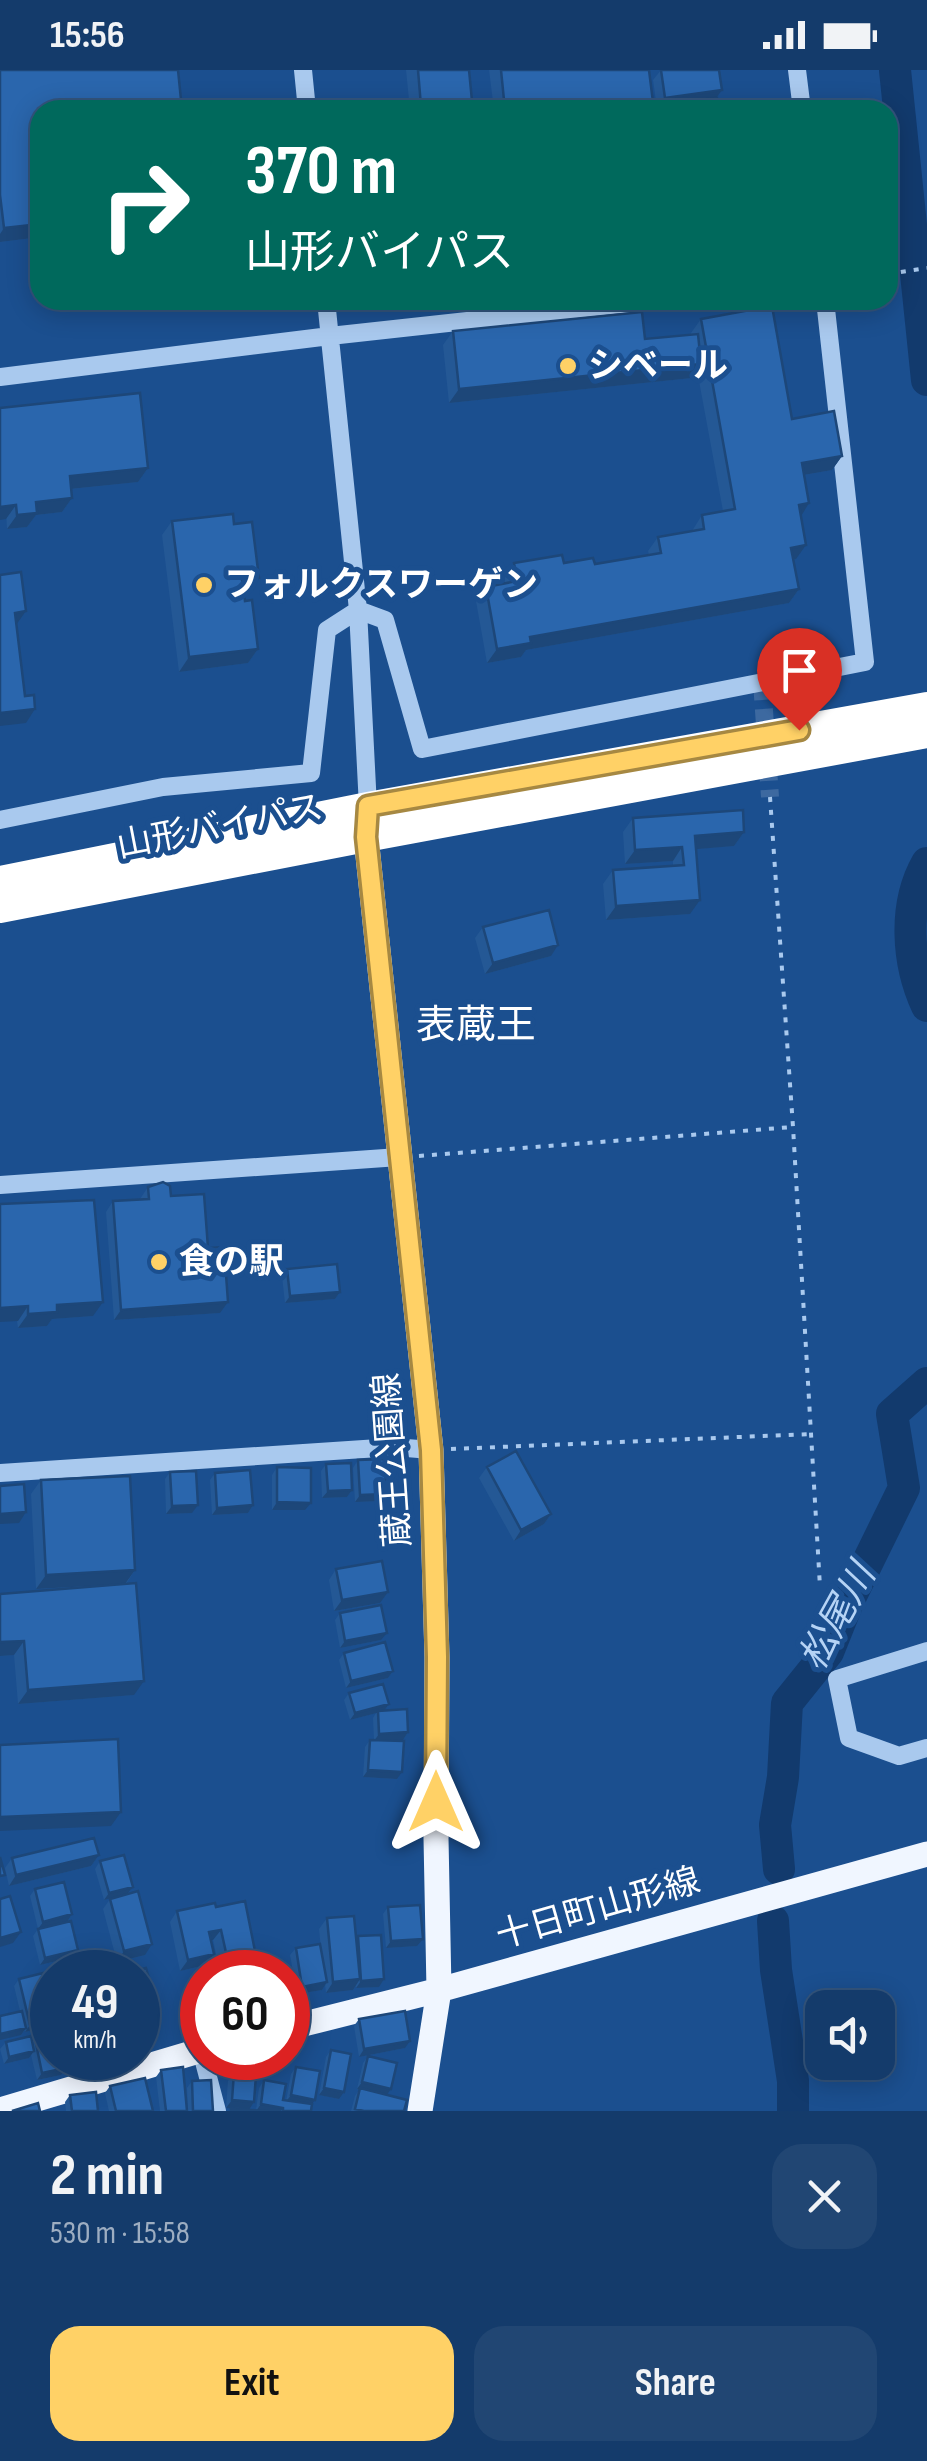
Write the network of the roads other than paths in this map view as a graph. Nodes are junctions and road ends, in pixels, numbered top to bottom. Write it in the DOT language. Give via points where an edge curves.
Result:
graph roads {
  1 [pos="303,70"];
  2 [pos="797,70"];
  3 [pos="306,100"];
  4 [pos="801,100"];
  5 [pos="327,310"];
  6 [pos="567,310"];
  7 [pos="826,310"];
  8 [pos="330,336"];
  9 [pos="0,377"];
  10 [pos="358,610"];
  11 [pos="927,707"];
  12 [pos="927,733"];
  13 [pos="0,820"];
  14 [pos="367,822"];
  15 [pos="0,882"];
  16 [pos="0,908"];
  17 [pos="399,1157"];
  18 [pos="0,1185"];
  19 [pos="431,1450"];
  20 [pos="0,1473"];
  21 [pos="927,1651"];
  22 [pos="927,1748"];
  23 [pos="927,1854"];
  24 [pos="439,1990"];
  25 [pos="310,2022"];
  26 [pos="180,2059"];
  27 [pos="209,2080"];
  28 [pos="0,2110"];
  29 [pos="217,2111"];
  30 [pos="420,2111"];
  1 -- 3 [label="street"];
  2 -- 4 [label="street"];
  5 -- 8 [label="street"];
  6 -- 8 [label="street"];
  7 -- 10 [label="street" via="865,662 422,749 385,620"];
  8 -- 9 [label="street"];
  8 -- 10 [label="street"];
  10 -- 13 [label="street" via="326,630 311,773 162,787"];
  10 -- 14 [label="street"];
  11 -- 14 [label="highway, 山形バイパス"];
  12 -- 14 [label="highway, 山形バイパス"];
  14 -- 15 [label="highway, 山形バイパス"];
  14 -- 16 [label="highway, 山形バイパス"];
  14 -- 17 [label="main road, 蔵王公園線"];
  17 -- 18 [label="street"];
  17 -- 19 [label="main road, 蔵王公園線"];
  19 -- 20 [label="street"];
  19 -- 24 [label="main road, 蔵王公園線"];
  21 -- 22 [label="street" via="838,1678 849,1738 899,1756"];
  23 -- 24 [label="main road, 十日町山形線"];
  24 -- 25 [label="main road, 十日町山形線"];
  24 -- 30 [label="main road, 蔵王公園線"];
  26 -- 28 [label="main road"];
  27 -- 29 [label="street"];
}
